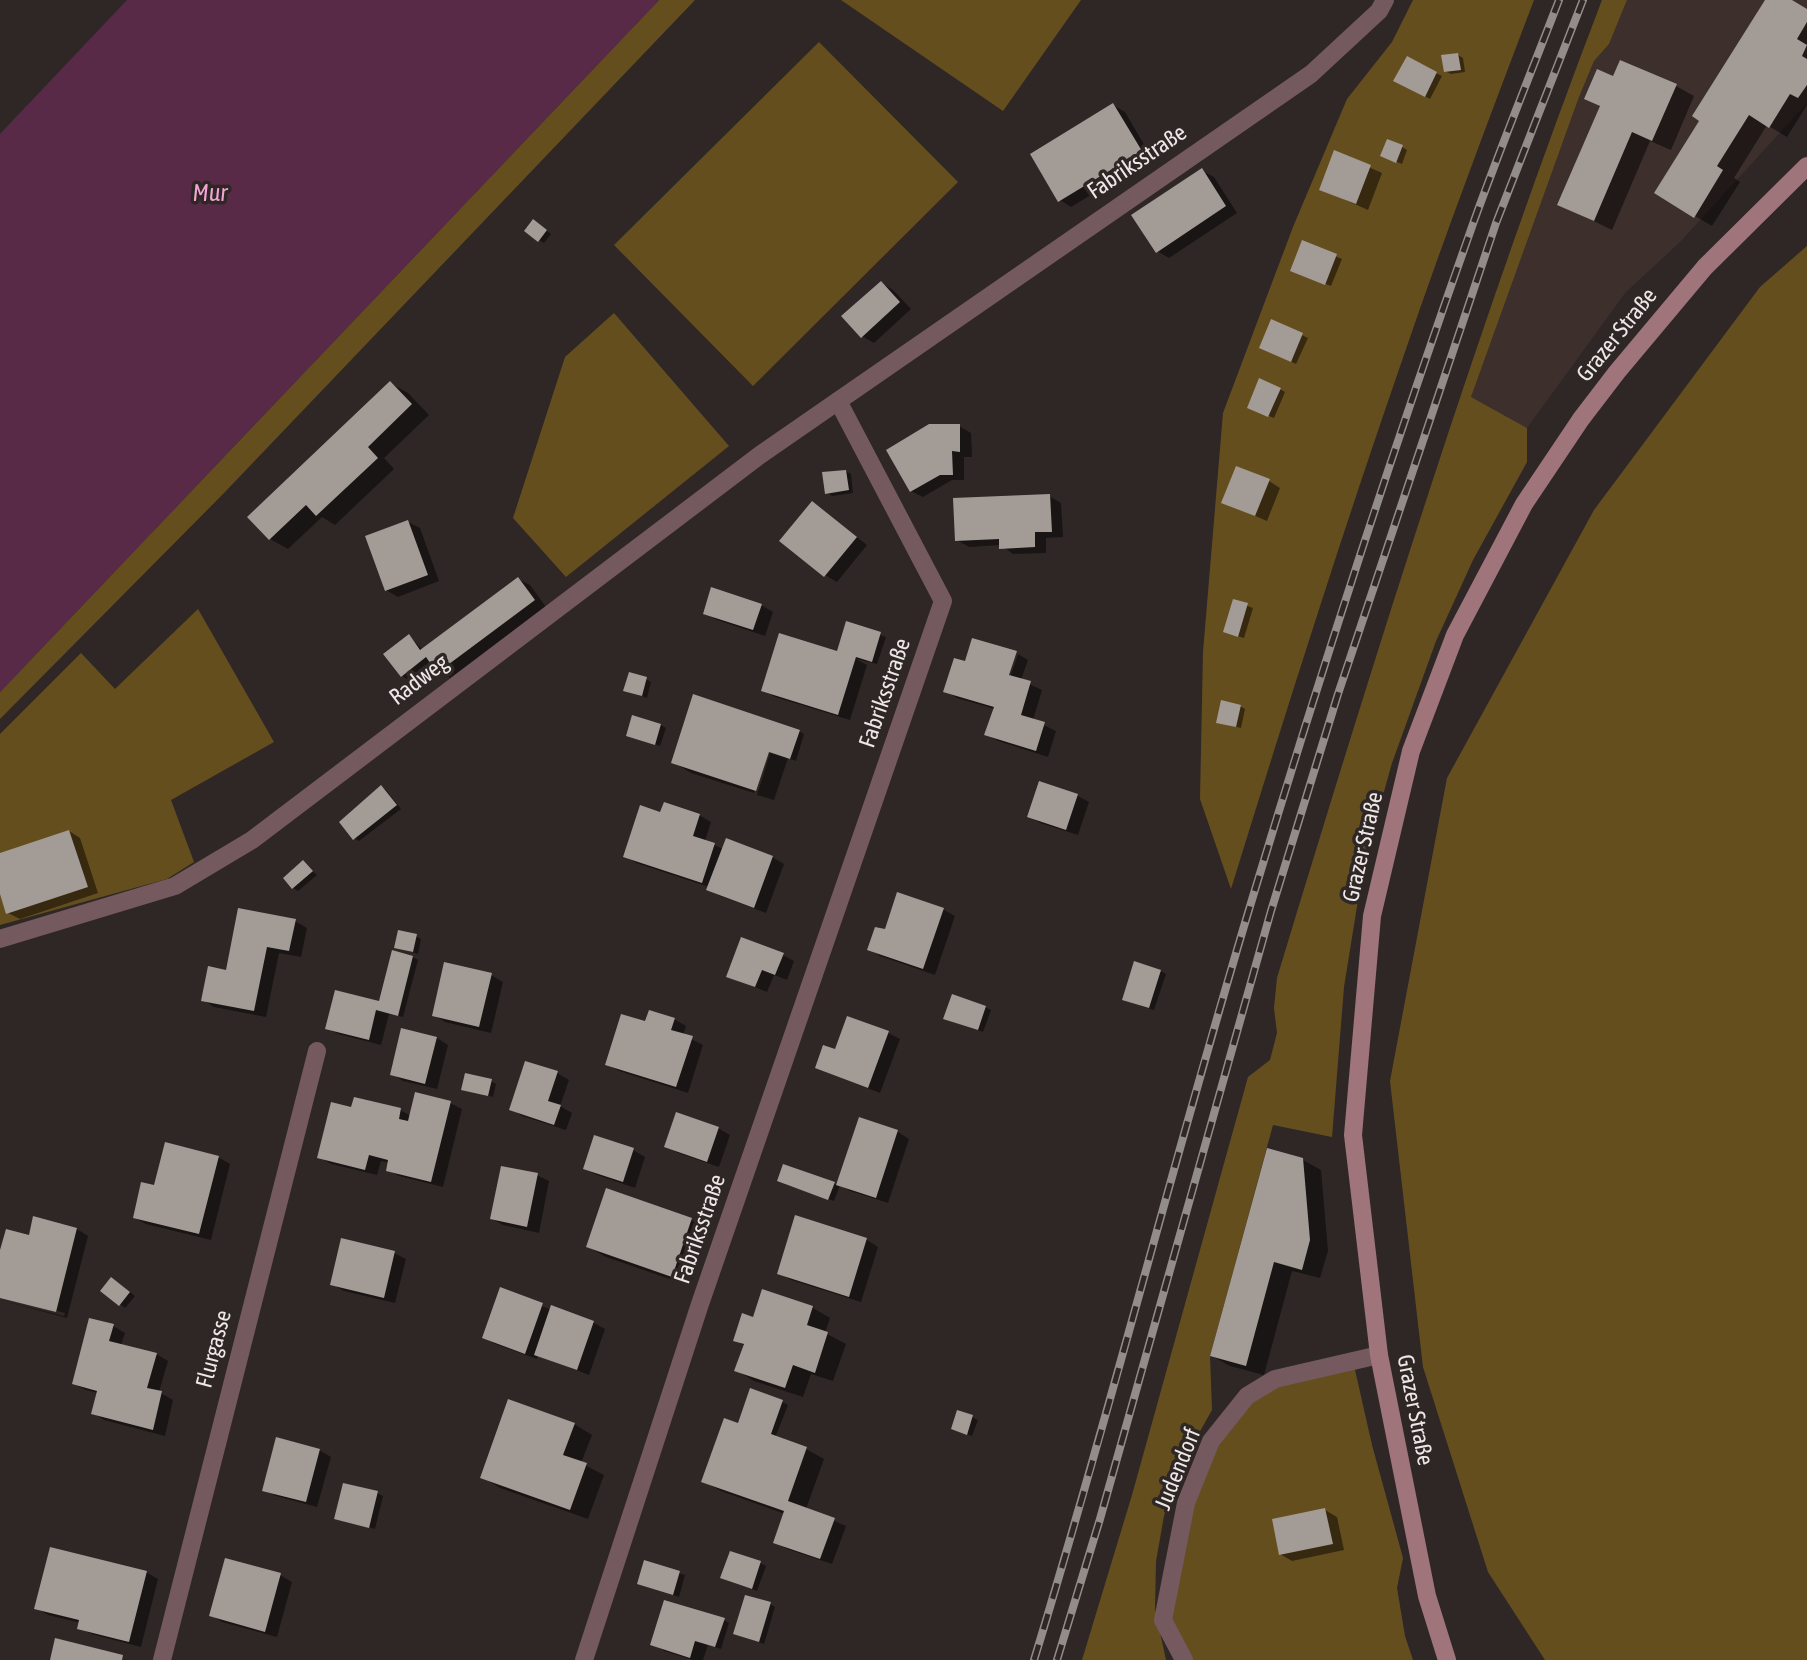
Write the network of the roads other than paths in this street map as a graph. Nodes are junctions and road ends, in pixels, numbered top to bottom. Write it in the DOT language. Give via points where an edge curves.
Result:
graph roads {
  1 [pos="1385,0"];
  2 [pos="1807,166"];
  3 [pos="838,401"];
  4 [pos="0,939"];
  5 [pos="317,1051"];
  6 [pos="1379,1355"];
  7 [pos="162,1660"];
  8 [pos="584,1660"];
  9 [pos="1184,1660"];
  10 [pos="1447,1660"];
  1 -- 3 [label="street, Fabriksstraße" via="1380,11 1311,74"];
  2 -- 6 [label="main road, Grazer Straße" via="1705,267 1574,430 1524,504 1455,635 1411,751 1372,916 1353,1135"];
  3 -- 4 [label="street, Radweg" via="251,839 175,886"];
  3 -- 8 [label="street, Fabriksstraße" via="943,601 700,1304"];
  5 -- 7 [label="street, Flurgasse"];
  6 -- 9 [label="street, Judendorf" via="1275,1379 1247,1396 1211,1441 1186,1503 1163,1620"];
  6 -- 10 [label="main road, Grazer Straße" via="1427,1596"];
}
